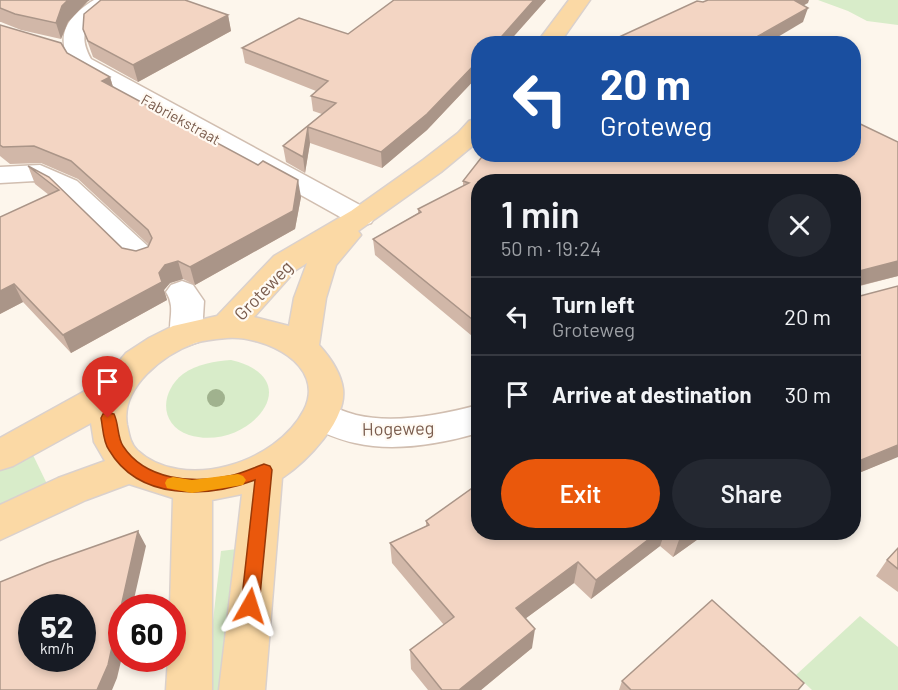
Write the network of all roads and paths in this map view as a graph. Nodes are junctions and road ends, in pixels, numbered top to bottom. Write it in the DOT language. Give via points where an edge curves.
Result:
graph roads {
  1 [pos="109,0"];
  2 [pos="580,0"];
  3 [pos="553,36"];
  4 [pos="471,134"];
  5 [pos="0,175"];
  6 [pos="362,217"];
  7 [pos="141,257"];
  8 [pos="182,292"];
  9 [pos="226,327"];
  10 [pos="186,334"];
  11 [pos="302,347"];
  12 [pos="117,388"];
  13 [pos="320,416"];
  14 [pos="471,421"];
  15 [pos="0,455"];
  16 [pos="132,467"];
  17 [pos="264,470"];
  18 [pos="192,487"];
  19 [pos="0,523"];
  20 [pos="189,690"];
  21 [pos="242,690"];
  1 -- 6 [label="street, Fabriekstraat" via="91,10 65,50 88,68"];
  2 -- 3 [label="main road"];
  4 -- 6 [label="main road, Groteweg"];
  5 -- 7 [label="street" via="40,173 68,187"];
  6 -- 9 [label="main road, Groteweg" via="285,263"];
  6 -- 11 [label="main road, Groteweg" via="322,262 310,298"];
  8 -- 10 [label="street" via="188,300"];
  9 -- 10 [label="main road, Groteweg"];
  9 -- 11 [label="main road, Groteweg" via="280,334"];
  10 -- 12 [label="main road, Groteweg" via="138,362"];
  11 -- 13 [label="main road, Groteweg" via="320,367 326,388"];
  12 -- 15 [label="main road, Groteweg"];
  12 -- 16 [label="main road, Groteweg" via="108,418 114,447"];
  13 -- 14 [label="street, Hogeweg" via="369,430 432,429"];
  13 -- 17 [label="main road, Groteweg" via="302,442"];
  16 -- 18 [label="main road, Groteweg" via="157,481"];
  16 -- 19 [label="main road" via="72,489"];
  17 -- 18 [label="main road, Groteweg" via="230,483"];
  17 -- 21 [label="main road"];
  18 -- 20 [label="main road"];
}
